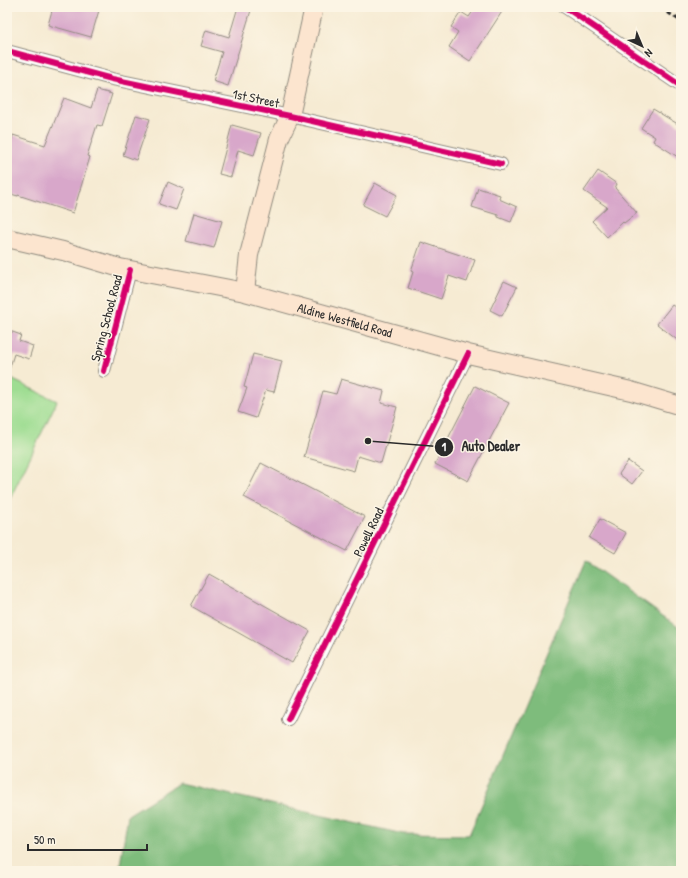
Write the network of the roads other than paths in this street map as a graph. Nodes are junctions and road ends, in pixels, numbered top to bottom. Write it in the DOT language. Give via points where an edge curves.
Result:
graph roads {
  1 [pos="314,7"];
  2 [pos="565,7"];
  3 [pos="7,51"];
  4 [pos="681,86"];
  5 [pos="290,116"];
  6 [pos="501,164"];
  7 [pos="7,238"];
  8 [pos="130,270"];
  9 [pos="245,292"];
  10 [pos="468,354"];
  11 [pos="104,370"];
  12 [pos="680,405"];
  13 [pos="288,719"];
  1 -- 5 [label="main road"];
  2 -- 4 [label="street"];
  3 -- 5 [label="street, 1st Street" via="112,79"];
  5 -- 6 [label="street, 1st Street"];
  5 -- 9 [label="main road" via="290,141 259,258"];
  7 -- 8 [label="main road, Aldine Westfield Road"];
  8 -- 9 [label="main road, Aldine Westfield Road"];
  8 -- 11 [label="street, Spring School Road"];
  9 -- 10 [label="main road, Aldine Westfield Road"];
  10 -- 12 [label="main road, Aldine Westfield Road"];
  10 -- 13 [label="street, Powell Road"];
}
